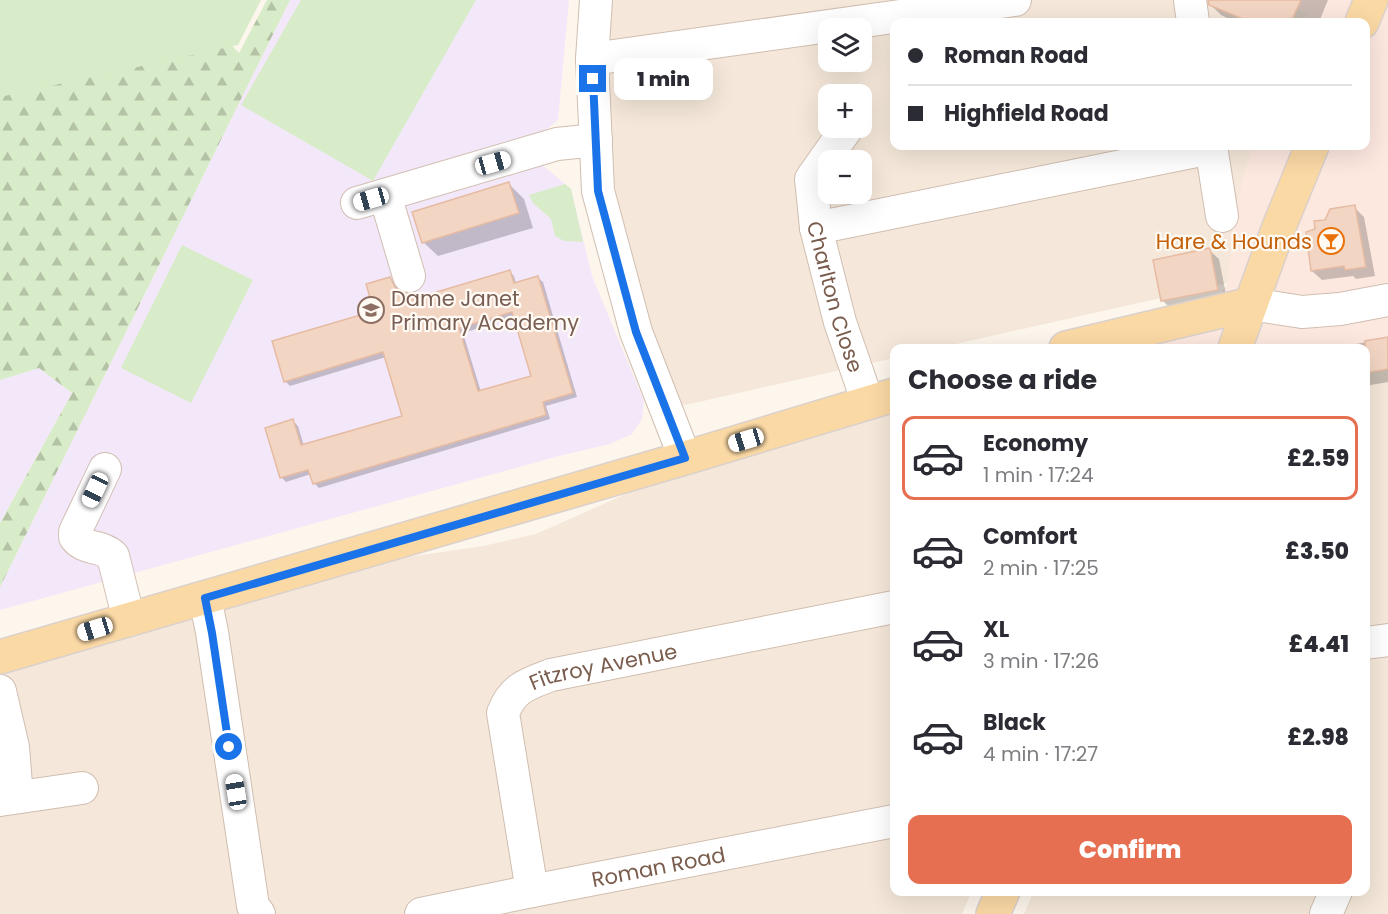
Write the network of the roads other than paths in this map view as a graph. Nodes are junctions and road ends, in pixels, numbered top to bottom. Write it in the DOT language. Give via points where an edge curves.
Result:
graph roads {
  1 [pos="596,0"];
  2 [pos="1016,0"];
  3 [pos="1190,0"];
  4 [pos="1371,0"];
  5 [pos="1192,18"];
  6 [pos="1364,18"];
  7 [pos="592,59"];
  8 [pos="840,138"];
  9 [pos="596,140"];
  10 [pos="1196,150"];
  11 [pos="1211,150"];
  12 [pos="1310,150"];
  13 [pos="1222,216"];
  14 [pos="816,228"];
  15 [pos="410,276"];
  16 [pos="1388,300"];
  17 [pos="1251,304"];
  18 [pos="1083,344"];
  19 [pos="1236,344"];
  20 [pos="881,399"];
  21 [pos="685,458"];
  22 [pos="105,468"];
  23 [pos="205,598"];
  24 [pos="890,608"];
  25 [pos="129,620"];
  26 [pos="1388,640"];
  27 [pos="1370,642"];
  28 [pos="0,657"];
  29 [pos="0,691"];
  30 [pos="82,788"];
  31 [pos="9,798"];
  32 [pos="890,822"];
  33 [pos="532,891"];
  34 [pos="1001,896"];
  35 [pos="1334,896"];
  36 [pos="259,914"];
  37 [pos="421,914"];
  38 [pos="993,914"];
  39 [pos="1326,914"];
  1 -- 7 [label="street"];
  2 -- 7 [label="street"];
  3 -- 5 [label="street"];
  4 -- 6 [label="main road"];
  7 -- 9 [label="street"];
  8 -- 14 [label="street, Charlton Close" via="811,179"];
  9 -- 15 [label="street" via="557,144 371,199"];
  9 -- 21 [label="street" via="598,191 636,332"];
  10 -- 14 [label="street"];
  11 -- 13 [label="street"];
  12 -- 17 [label="main road"];
  14 -- 20 [label="street, Charlton Close" via="840,322"];
  16 -- 17 [label="street" via="1302,312"];
  17 -- 18 [label="main road"];
  17 -- 19 [label="main road"];
  20 -- 21 [label="main road"];
  21 -- 23 [label="main road"];
  22 -- 25 [label="street" via="75,537 81,544 113,556"];
  23 -- 25 [label="main road"];
  23 -- 36 [label="street" via="254,906"];
  24 -- 33 [label="street, Fitzroy Avenue" via="551,675 524,686 508,700 503,713"];
  25 -- 28 [label="main road"];
  26 -- 27 [label="street"];
  29 -- 31 [label="street" via="13,747"];
  30 -- 31 [label="street"];
  32 -- 33 [label="street, Roman Road"];
  33 -- 37 [label="street, Roman Road"];
  34 -- 38 [label="main road"];
  35 -- 39 [label="street"];
}
